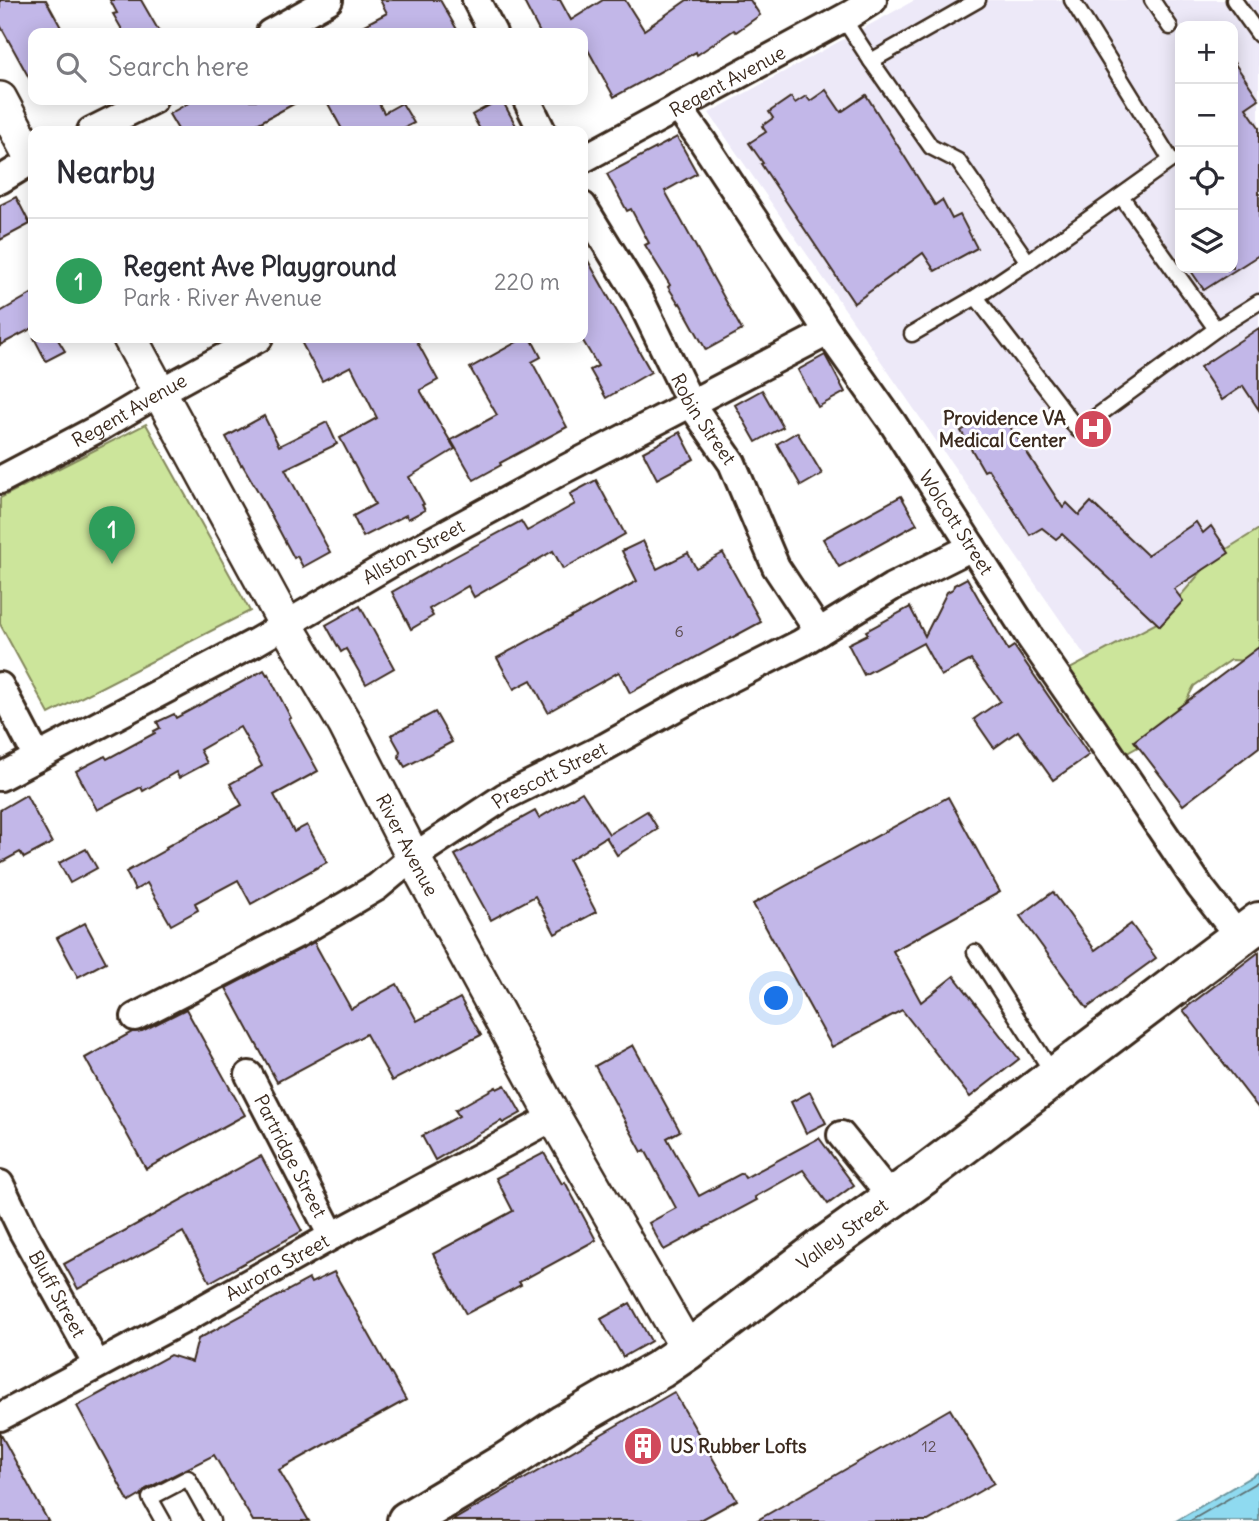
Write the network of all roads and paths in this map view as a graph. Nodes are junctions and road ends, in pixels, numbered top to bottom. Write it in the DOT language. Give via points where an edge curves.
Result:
graph roads {
  1 [pos="329,0"];
  2 [pos="475,0"];
  3 [pos="978,0"];
  4 [pos="1072,0"];
  5 [pos="1152,0"];
  6 [pos="1234,0"];
  7 [pos="852,8"];
  8 [pos="1170,27"];
  9 [pos="279,28"];
  10 [pos="490,28"];
  11 [pos="1259,35"];
  12 [pos="871,61"];
  13 [pos="0,99"];
  14 [pos="143,105"];
  15 [pos="529,105"];
  16 [pos="678,107"];
  17 [pos="101,126"];
  18 [pos="540,126"];
  19 [pos="28,152"];
  20 [pos="588,156"];
  21 [pos="28,164"];
  22 [pos="0,180"];
  23 [pos="1121,196"];
  24 [pos="588,214"];
  25 [pos="1028,262"];
  26 [pos="976,297"];
  27 [pos="1259,302"];
  28 [pos="1216,329"];
  29 [pos="828,332"];
  30 [pos="912,334"];
  31 [pos="133,343"];
  32 [pos="250,343"];
  33 [pos="160,392"];
  34 [pos="691,404"];
  35 [pos="0,480"];
  36 [pos="972,547"];
  37 [pos="286,625"];
  38 [pos="819,632"];
  39 [pos="0,686"];
  40 [pos="37,757"];
  41 [pos="0,777"];
  42 [pos="413,856"];
  43 [pos="1249,929"];
  44 [pos="975,952"];
  45 [pos="135,1017"];
  46 [pos="249,1075"];
  47 [pos="1054,1076"];
  48 [pos="554,1117"];
  49 [pos="841,1135"];
  50 [pos="0,1184"];
  51 [pos="892,1198"];
  52 [pos="332,1236"];
  53 [pos="688,1350"];
  54 [pos="97,1365"];
  55 [pos="0,1417"];
  56 [pos="163,1521"];
  57 [pos="212,1521"];
  58 [pos="407,1521"];
  1 -- 9 [label="street"];
  2 -- 10 [label="street"];
  3 -- 12 [label="lane"];
  4 -- 23 [label="lane" via="1171,159"];
  5 -- 8 [label="lane"];
  6 -- 11 [label="lane"];
  7 -- 12 [label="lane"];
  7 -- 16 [label="street, Regent Avenue"];
  12 -- 25 [label="lane" via="931,147 958,161"];
  13 -- 19 [label="street"];
  14 -- 17 [label="street"];
  15 -- 18 [label="street"];
  16 -- 20 [label="street, Regent Avenue"];
  16 -- 29 [label="street, Wolcott Street"];
  21 -- 22 [label="street"];
  23 -- 25 [label="lane"];
  23 -- 28 [label="lane"];
  24 -- 34 [label="street, Robin Street" via="639,297"];
  25 -- 26 [label="lane"];
  26 -- 28 [label="lane" via="1078,430"];
  26 -- 30 [label="lane"];
  27 -- 28 [label="lane"];
  29 -- 34 [label="street, Allston Street"];
  29 -- 36 [label="street, Wolcott Street"];
  31 -- 33 [label="street, River Avenue"];
  32 -- 33 [label="street, Regent Avenue"];
  33 -- 35 [label="street, Regent Avenue"];
  33 -- 37 [label="street, River Avenue"];
  34 -- 37 [label="street, Allston Street" via="395,561"];
  34 -- 38 [label="street, Robin Street" via="732,463 776,567"];
  36 -- 38 [label="street, Prescott Street" via="892,587"];
  36 -- 43 [label="street, Wolcott Street" via="1200,887"];
  37 -- 40 [label="street, Allston Street"];
  37 -- 42 [label="street, River Avenue" via="345,724"];
  38 -- 42 [label="street, Prescott Street" via="504,797"];
  39 -- 40 [label="street"];
  40 -- 41 [label="street, Allston Street"];
  42 -- 45 [label="street, Prescott Street" via="377,887 299,933"];
  42 -- 48 [label="street, River Avenue"];
  43 -- 47 [label="main road, Valley Street"];
  44 -- 47 [label="lane"];
  46 -- 52 [label="street, Partridge Street"];
  47 -- 51 [label="main road, Valley Street"];
  48 -- 52 [label="street, Aurora Street"];
  48 -- 53 [label="street, River Avenue"];
  49 -- 51 [label="street"];
  50 -- 54 [label="street, Bluff Street"];
  51 -- 53 [label="main road, Valley Street"];
  52 -- 54 [label="street, Aurora Street"];
  53 -- 58 [label="main road, Valley Street"];
  54 -- 55 [label="street, Aurora Street"];
  56 -- 57 [label="lane" via="150,1498 188,1478"];
}
